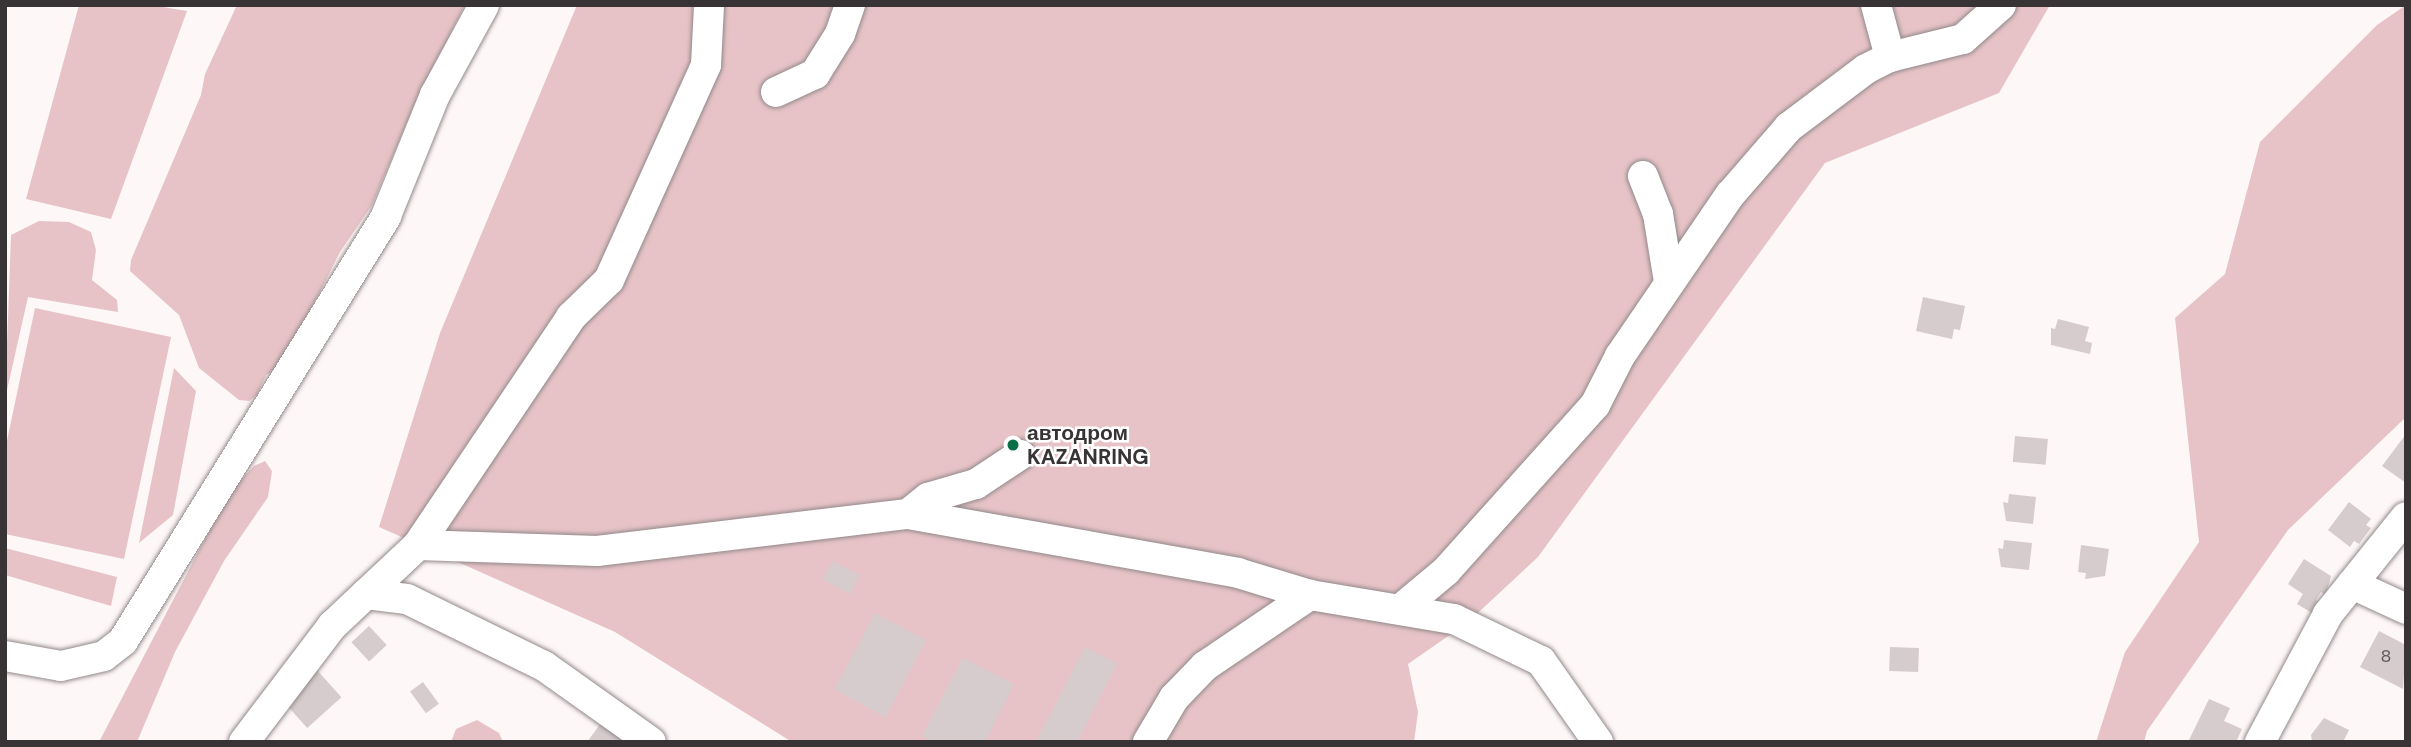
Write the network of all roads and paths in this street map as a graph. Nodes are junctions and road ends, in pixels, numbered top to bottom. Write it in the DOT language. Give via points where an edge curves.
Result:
graph roads {
  1 [pos="484,5"];
  2 [pos="709,5"];
  3 [pos="850,5"];
  4 [pos="1875,5"];
  5 [pos="2001,5"];
  6 [pos="1890,57"];
  7 [pos="776,92"];
  8 [pos="1643,176"];
  9 [pos="1669,282"];
  10 [pos="1020,455"];
  11 [pos="908,514"];
  12 [pos="2406,517"];
  13 [pos="418,545"];
  14 [pos="2352,584"];
  15 [pos="366,594"];
  16 [pos="1310,595"];
  17 [pos="1403,607"];
  18 [pos="2406,609"];
  19 [pos="5,656"];
  20 [pos="244,742"];
  21 [pos="651,742"];
  22 [pos="1148,742"];
  23 [pos="1598,742"];
  24 [pos="2260,742"];
  1 -- 19 [label="street" via="435,95 386,216 123,642 104,656 61,666"];
  2 -- 13 [label="street" via="706,65 609,280 571,317"];
  3 -- 7 [label="street" via="840,34 815,74"];
  4 -- 6 [label="street"];
  5 -- 6 [label="street" via="1963,39"];
  6 -- 9 [label="street" via="1866,69 1789,127 1730,195"];
  8 -- 9 [label="street" via="1658,214"];
  9 -- 17 [label="street" via="1620,356 1595,405 1446,571"];
  10 -- 11 [label="street" via="976,484 928,498"];
  11 -- 13 [label="street" via="597,551"];
  11 -- 16 [label="street" via="1238,573"];
  12 -- 14 [label="street"];
  13 -- 15 [label="street"];
  14 -- 18 [label="street"];
  14 -- 24 [label="street" via="2328,614"];
  15 -- 20 [label="street" via="332,625"];
  15 -- 21 [label="street" via="407,599 544,666"];
  16 -- 17 [label="street"];
  16 -- 22 [label="street" via="1205,666 1174,698"];
  17 -- 23 [label="street" via="1454,619 1541,661"];
}
